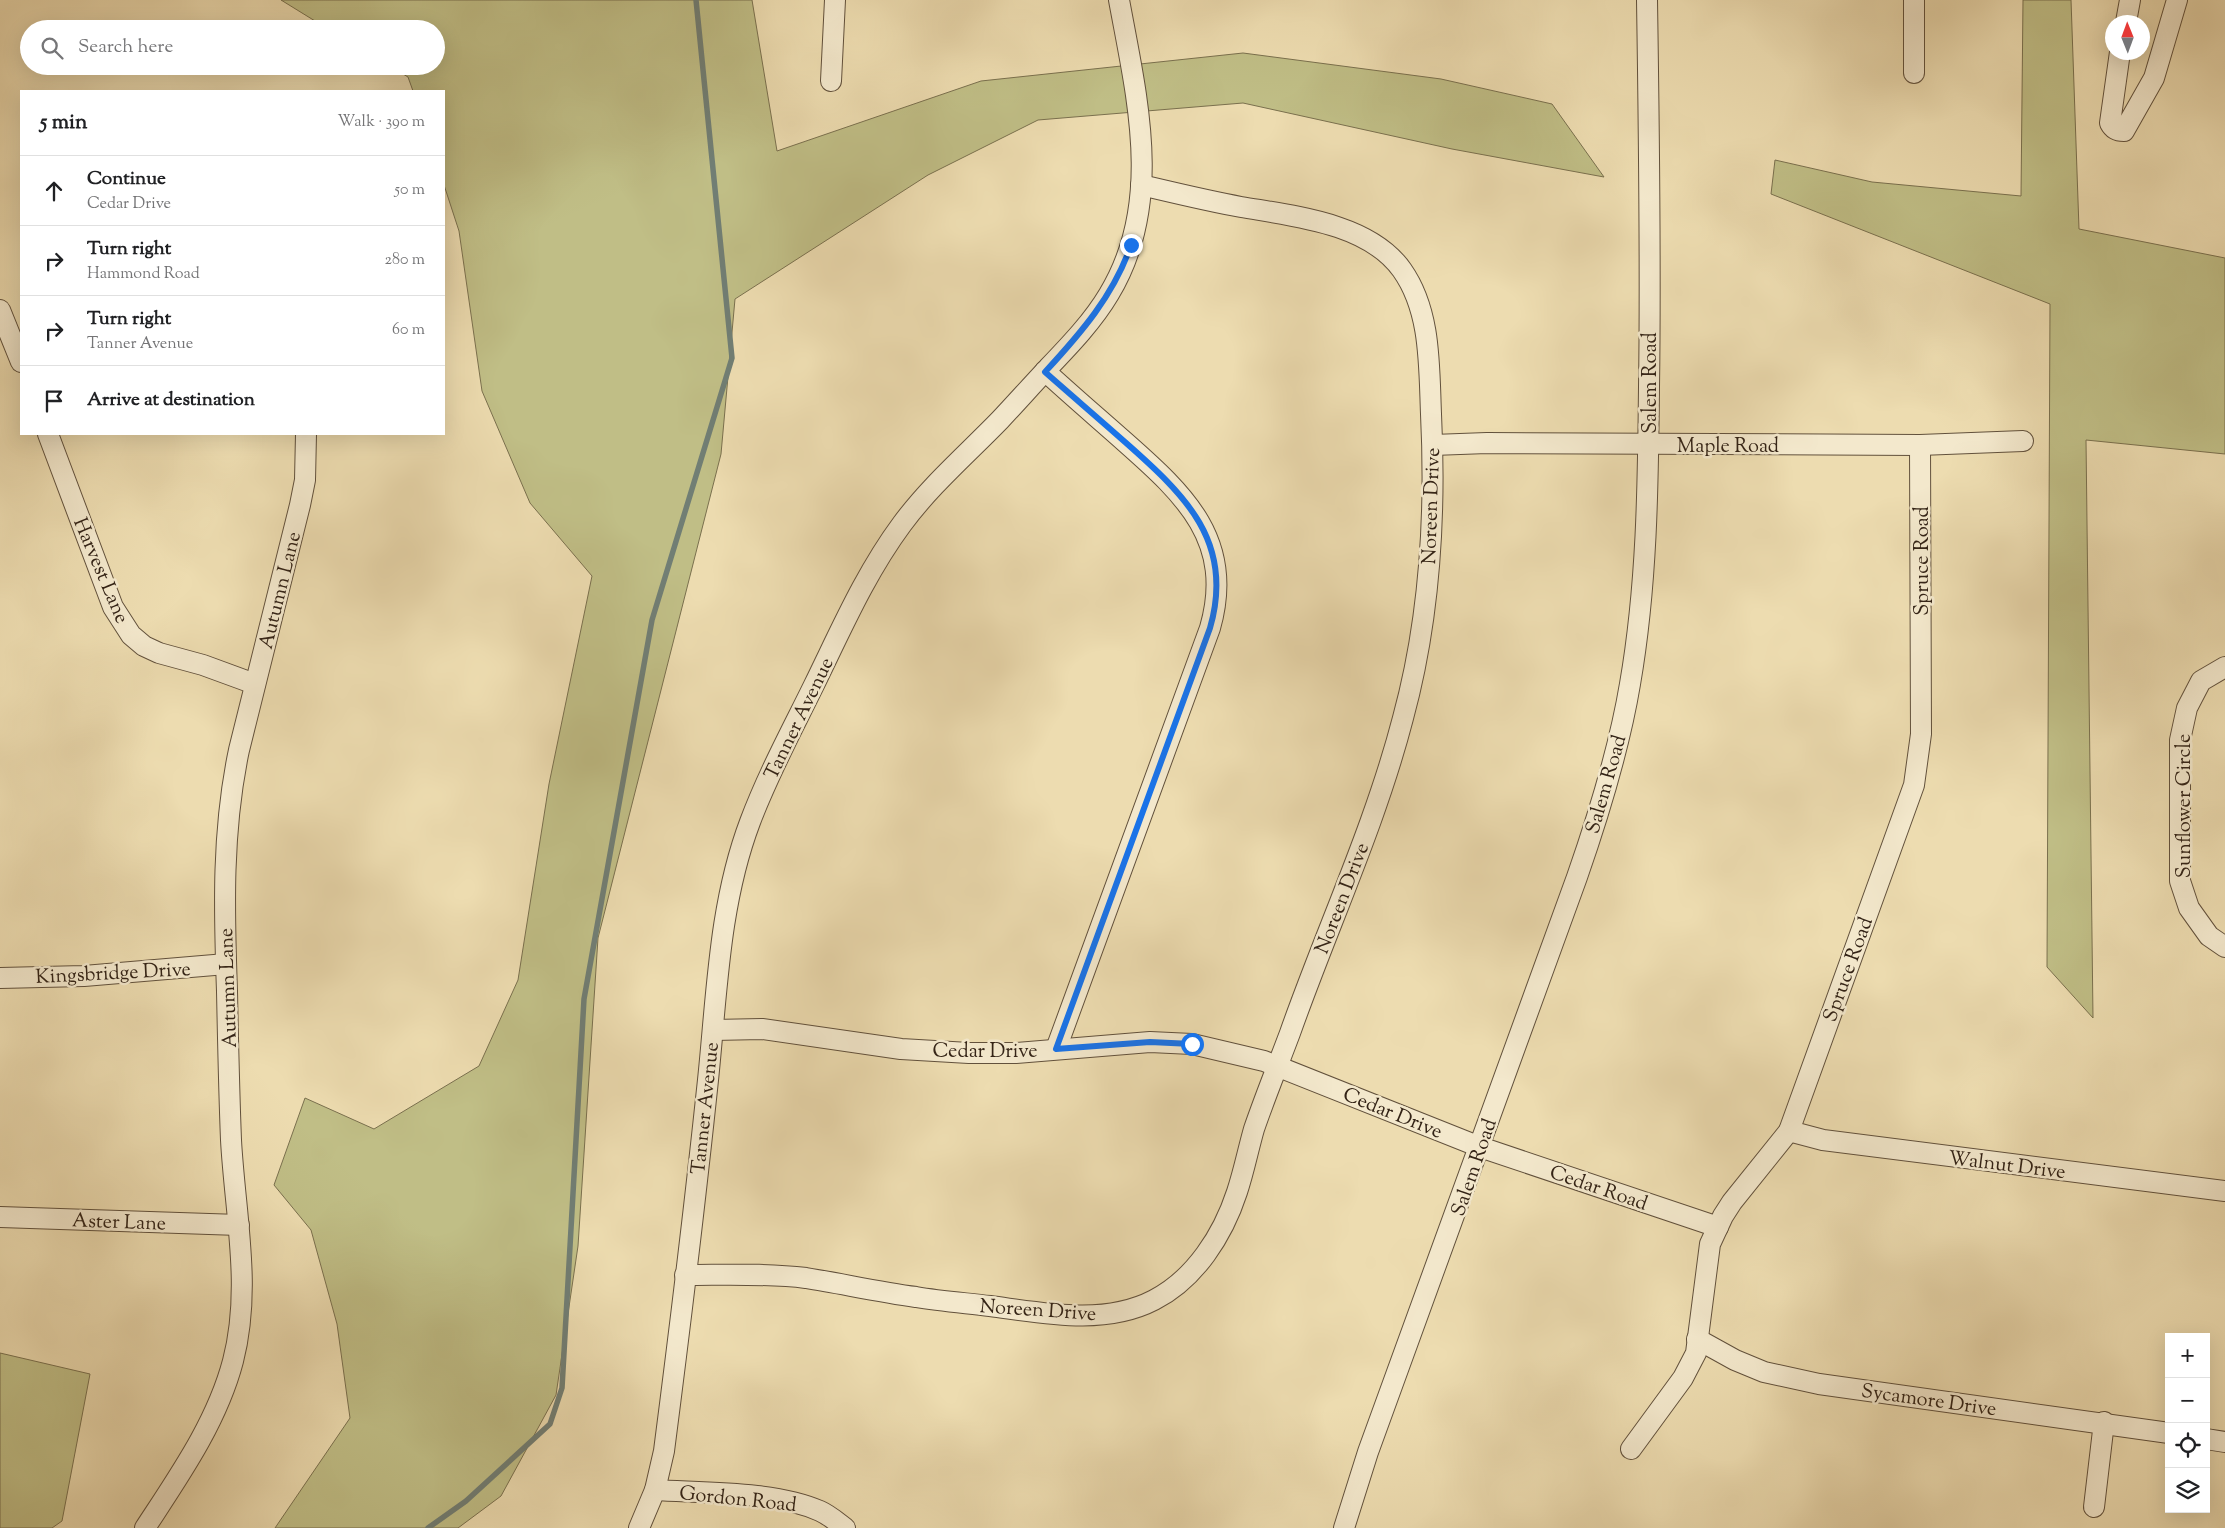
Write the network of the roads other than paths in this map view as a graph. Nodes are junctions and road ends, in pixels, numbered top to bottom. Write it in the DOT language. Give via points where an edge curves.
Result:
graph roads {
  1 [pos="835,0"];
  2 [pos="1119,0"];
  3 [pos="1646,0"];
  4 [pos="1914,0"];
  5 [pos="2130,0"];
  6 [pos="2177,0"];
  7 [pos="2127,15"];
  8 [pos="2119,60"];
  9 [pos="1914,73"];
  10 [pos="830,81"];
  11 [pos="1141,185"];
  12 [pos="0,310"];
  13 [pos="20,360"];
  14 [pos="1045,372"];
  15 [pos="48,435"];
  16 [pos="306,435"];
  17 [pos="2023,441"];
  18 [pos="1649,444"];
  19 [pos="1433,445"];
  20 [pos="1920,445"];
  21 [pos="2225,667"];
  22 [pos="255,684"];
  23 [pos="2225,947"];
  24 [pos="226,964"];
  25 [pos="0,978"];
  26 [pos="713,1030"];
  27 [pos="1056,1049"];
  28 [pos="1278,1066"];
  29 [pos="1789,1131"];
  30 [pos="1480,1147"];
  31 [pos="2225,1191"];
  32 [pos="0,1218"];
  33 [pos="239,1225"];
  34 [pos="1718,1228"];
  35 [pos="685,1276"];
  36 [pos="1697,1339"];
  37 [pos="2104,1422"];
  38 [pos="2165,1432"];
  39 [pos="2210,1440"];
  40 [pos="2225,1442"];
  41 [pos="1631,1449"];
  42 [pos="655,1490"];
  43 [pos="2094,1507"];
  44 [pos="145,1528"];
  45 [pos="639,1528"];
  46 [pos="845,1528"];
  47 [pos="1344,1528"];
  1 -- 10 [label="street"];
  2 -- 11 [label="street, Tanner Avenue" via="1140,116"];
  3 -- 18 [label="street, Salem Road"];
  4 -- 9 [label="street"];
  5 -- 7 [label="street"];
  6 -- 8 [label="street" via="2154,78 2124,131 2118,131 2110,123"];
  11 -- 14 [label="street, Tanner Avenue" via="1136,225 1117,279 1097,311"];
  11 -- 19 [label="street, Noreen Drive" via="1277,212 1342,229 1370,242 1395,261 1405,274 1423,316"];
  12 -- 13 [label="street"];
  14 -- 26 [label="street, Tanner Avenue" via="914,509 880,557 850,610 766,782 743,842 721,943"];
  14 -- 27 [label="street" via="1157,470 1181,496 1204,529 1212,548 1218,588 1210,628"];
  15 -- 22 [label="street, Harvest Lane" via="112,607 131,636 159,653 203,664"];
  16 -- 22 [label="street, Autumn Lane" via="305,480 300,505"];
  17 -- 20 [label="street, Maple Road"];
  18 -- 19 [label="street, Maple Road"];
  18 -- 20 [label="street, Maple Road"];
  18 -- 30 [label="street, Salem Road" via="1644,571 1636,646 1622,723 1590,839"];
  19 -- 28 [label="street, Noreen Drive" via="1431,550 1412,685 1365,838"];
  20 -- 29 [label="street, Spruce Road" via="1921,734 1914,784"];
  21 -- 23 [label="street, Sunflower Circle" via="2201,681 2187,708 2180,740 2180,880 2189,908 2209,936"];
  22 -- 24 [label="street, Autumn Lane" via="228,808 224,868"];
  24 -- 25 [label="street, Kingsbridge Drive" via="84,976"];
  24 -- 33 [label="street, Autumn Lane" via="231,1140"];
  26 -- 27 [label="street, Cedar Drive" via="762,1029 946,1052"];
  26 -- 35 [label="street, Tanner Avenue"];
  27 -- 28 [label="street, Cedar Drive" via="1171,1042 1231,1052"];
  28 -- 30 [label="street, Cedar Drive"];
  28 -- 35 [label="street, Noreen Drive" via="1255,1128 1236,1196 1216,1238 1187,1277 1172,1290 1136,1308 1096,1316 1055,1314 911,1297 801,1278"];
  29 -- 31 [label="street, Walnut Drive" via="1822,1140"];
  29 -- 34 [label="street, Spruce Road" via="1732,1202"];
  30 -- 34 [label="street, Cedar Road"];
  30 -- 47 [label="street, Salem Road" via="1368,1452"];
  32 -- 33 [label="street, Aster Lane"];
  33 -- 44 [label="street, Autumn Lane" via="241,1307 226,1385 197,1446"];
  34 -- 36 [label="street, Spruce Road" via="1710,1244"];
  35 -- 42 [label="street, Tanner Avenue" via="664,1451"];
  36 -- 37 [label="street, Sycamore Drive" via="1764,1372 1819,1384"];
  36 -- 41 [label="street, Spruce Road" via="1696,1353 1683,1378"];
  37 -- 38 [label="street, Sycamore Drive"];
  37 -- 43 [label="street"];
  39 -- 40 [label="street"];
  42 -- 45 [label="street, Tanner Avenue"];
  42 -- 46 [label="street, Gordon Road" via="789,1501 822,1512"];
}
